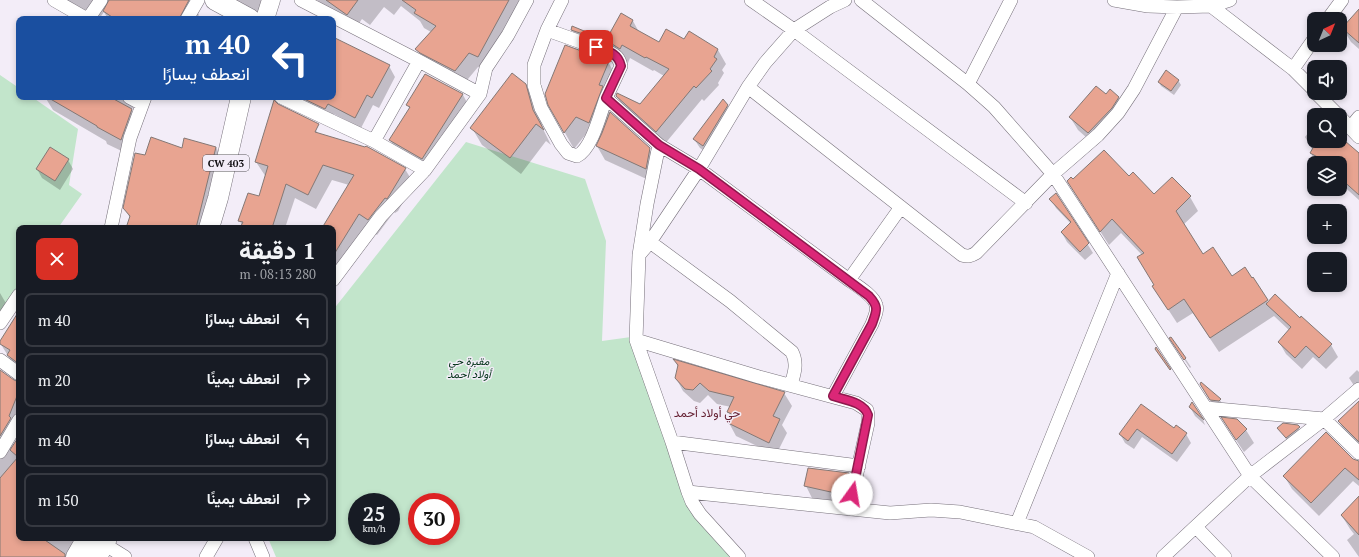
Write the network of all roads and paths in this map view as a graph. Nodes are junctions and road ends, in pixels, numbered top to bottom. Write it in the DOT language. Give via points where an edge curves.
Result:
graph roads {
  1 [pos="54,0"];
  2 [pos="101,0"];
  3 [pos="198,0"];
  4 [pos="215,0"];
  5 [pos="272,0"];
  6 [pos="301,0"];
  7 [pos="527,0"];
  8 [pos="562,0"];
  9 [pos="751,0"];
  10 [pos="845,0"];
  11 [pos="861,0"];
  12 [pos="1011,0"];
  13 [pos="1114,0"];
  14 [pos="1230,0"];
  15 [pos="1342,0"];
  16 [pos="1212,3"];
  17 [pos="1176,7"];
  18 [pos="1333,12"];
  19 [pos="82,16"];
  20 [pos="89,16"];
  21 [pos="189,16"];
  22 [pos="244,16"];
  23 [pos="266,16"];
  24 [pos="332,16"];
  25 [pos="336,18"];
  26 [pos="547,30"];
  27 [pos="794,30"];
  28 [pos="1307,49"];
  29 [pos="419,61"];
  30 [pos="1293,69"];
  31 [pos="1307,83"];
  32 [pos="968,84"];
  33 [pos="748,87"];
  34 [pos="480,94"];
  35 [pos="606,98"];
  36 [pos="144,100"];
  37 [pos="240,100"];
  38 [pos="252,100"];
  39 [pos="287,100"];
  40 [pos="1323,100"];
  41 [pos="1331,108"];
  42 [pos="1359,116"];
  43 [pos="1347,124"];
  44 [pos="1355,132"];
  45 [pos="374,141"];
  46 [pos="659,145"];
  47 [pos="699,169"];
  48 [pos="424,170"];
  49 [pos="1053,174"];
  50 [pos="1026,203"];
  51 [pos="901,207"];
  52 [pos="111,225"];
  53 [pos="210,225"];
  54 [pos="224,225"];
  55 [pos="650,242"];
  56 [pos="639,255"];
  57 [pos="1118,273"];
  58 [pos="336,276"];
  59 [pos="848,280"];
  60 [pos="16,299"];
  61 [pos="0,322"];
  62 [pos="636,340"];
  63 [pos="0,360"];
  64 [pos="16,372"];
  65 [pos="791,385"];
  66 [pos="1359,389"];
  67 [pos="833,396"];
  68 [pos="1206,408"];
  69 [pos="1324,419"];
  70 [pos="16,425"];
  71 [pos="672,442"];
  72 [pos="0,452"];
  73 [pos="1359,453"];
  74 [pos="859,466"];
  75 [pos="1250,476"];
  76 [pos="688,492"];
  77 [pos="849,509"];
  78 [pos="1017,523"];
  79 [pos="1196,527"];
  80 [pos="215,541"];
  81 [pos="256,541"];
  82 [pos="99,544"];
  83 [pos="76,557"];
  84 [pos="125,557"];
  85 [pos="206,557"];
  86 [pos="263,557"];
  87 [pos="739,557"];
  88 [pos="1088,557"];
  89 [pos="1163,557"];
  90 [pos="1225,557"];
  91 [pos="1334,557"];
  1 -- 19 [label="street"];
  2 -- 20 [label="street"];
  3 -- 21 [label="street"];
  4 -- 22 [label="main road"];
  5 -- 23 [label="main road"];
  6 -- 24 [label="street"];
  7 -- 34 [label="street" via="486,68"];
  8 -- 26 [label="street"];
  9 -- 27 [label="street"];
  10 -- 27 [label="street"];
  11 -- 32 [label="street"];
  12 -- 32 [label="street"];
  13 -- 17 [label="street" via="1148,6"];
  14 -- 16 [label="street"];
  15 -- 18 [label="street"];
  16 -- 17 [label="street"];
  16 -- 30 [label="street"];
  17 -- 49 [label="street" via="1134,89 1118,113 1098,135"];
  25 -- 29 [label="street"];
  26 -- 35 [label="street" via="616,55 621,66"];
  26 -- 35 [label="street" via="534,65 534,85 541,108 568,153 577,156 588,147"];
  27 -- 33 [label="street"];
  27 -- 50 [label="street"];
  28 -- 30 [label="street"];
  29 -- 34 [label="street"];
  29 -- 45 [label="street"];
  30 -- 31 [label="street"];
  32 -- 49 [label="street" via="994,107"];
  33 -- 47 [label="street"];
  33 -- 51 [label="street"];
  34 -- 48 [label="street"];
  35 -- 46 [label="street"];
  36 -- 52 [label="street" via="130,138"];
  37 -- 53 [label="main road, CW 403"];
  38 -- 54 [label="main road, CW 403"];
  39 -- 45 [label="street"];
  40 -- 41 [label="street"];
  42 -- 44 [label="street"];
  43 -- 44 [label="street"];
  45 -- 48 [label="street"];
  46 -- 47 [label="street"];
  46 -- 56 [label="street"];
  47 -- 55 [label="street"];
  47 -- 59 [label="street"];
  48 -- 58 [label="street" via="381,216"];
  49 -- 50 [label="street"];
  49 -- 57 [label="street"];
  50 -- 51 [label="street" via="972,256 962,255"];
  51 -- 59 [label="street"];
  55 -- 56 [label="street"];
  55 -- 65 [label="street" via="730,301 792,352 796,365"];
  56 -- 62 [label="street"];
  57 -- 68 [label="street"];
  57 -- 78 [label="street"];
  59 -- 67 [label="street" via="869,296 876,305 876,311 872,324"];
  60 -- 61 [label="street"];
  62 -- 65 [label="street"];
  62 -- 71 [label="street"];
  63 -- 64 [label="street"];
  65 -- 67 [label="street"];
  66 -- 69 [label="street"];
  67 -- 74 [label="street" via="856,403 867,410"];
  68 -- 69 [label="street"];
  68 -- 75 [label="street"];
  69 -- 73 [label="street"];
  69 -- 75 [label="street"];
  70 -- 72 [label="street"];
  71 -- 74 [label="street"];
  71 -- 76 [label="street"];
  74 -- 77 [label="street"];
  75 -- 79 [label="street"];
  75 -- 91 [label="street"];
  76 -- 77 [label="street"];
  76 -- 87 [label="street" via="700,514"];
  77 -- 78 [label="street" via="890,513 931,510 960,512"];
  78 -- 88 [label="street" via="1034,527"];
  79 -- 89 [label="street"];
  79 -- 90 [label="street"];
  80 -- 85 [label="street"];
  81 -- 86 [label="street"];
  82 -- 83 [label="main road"];
  82 -- 84 [label="street"];
}
